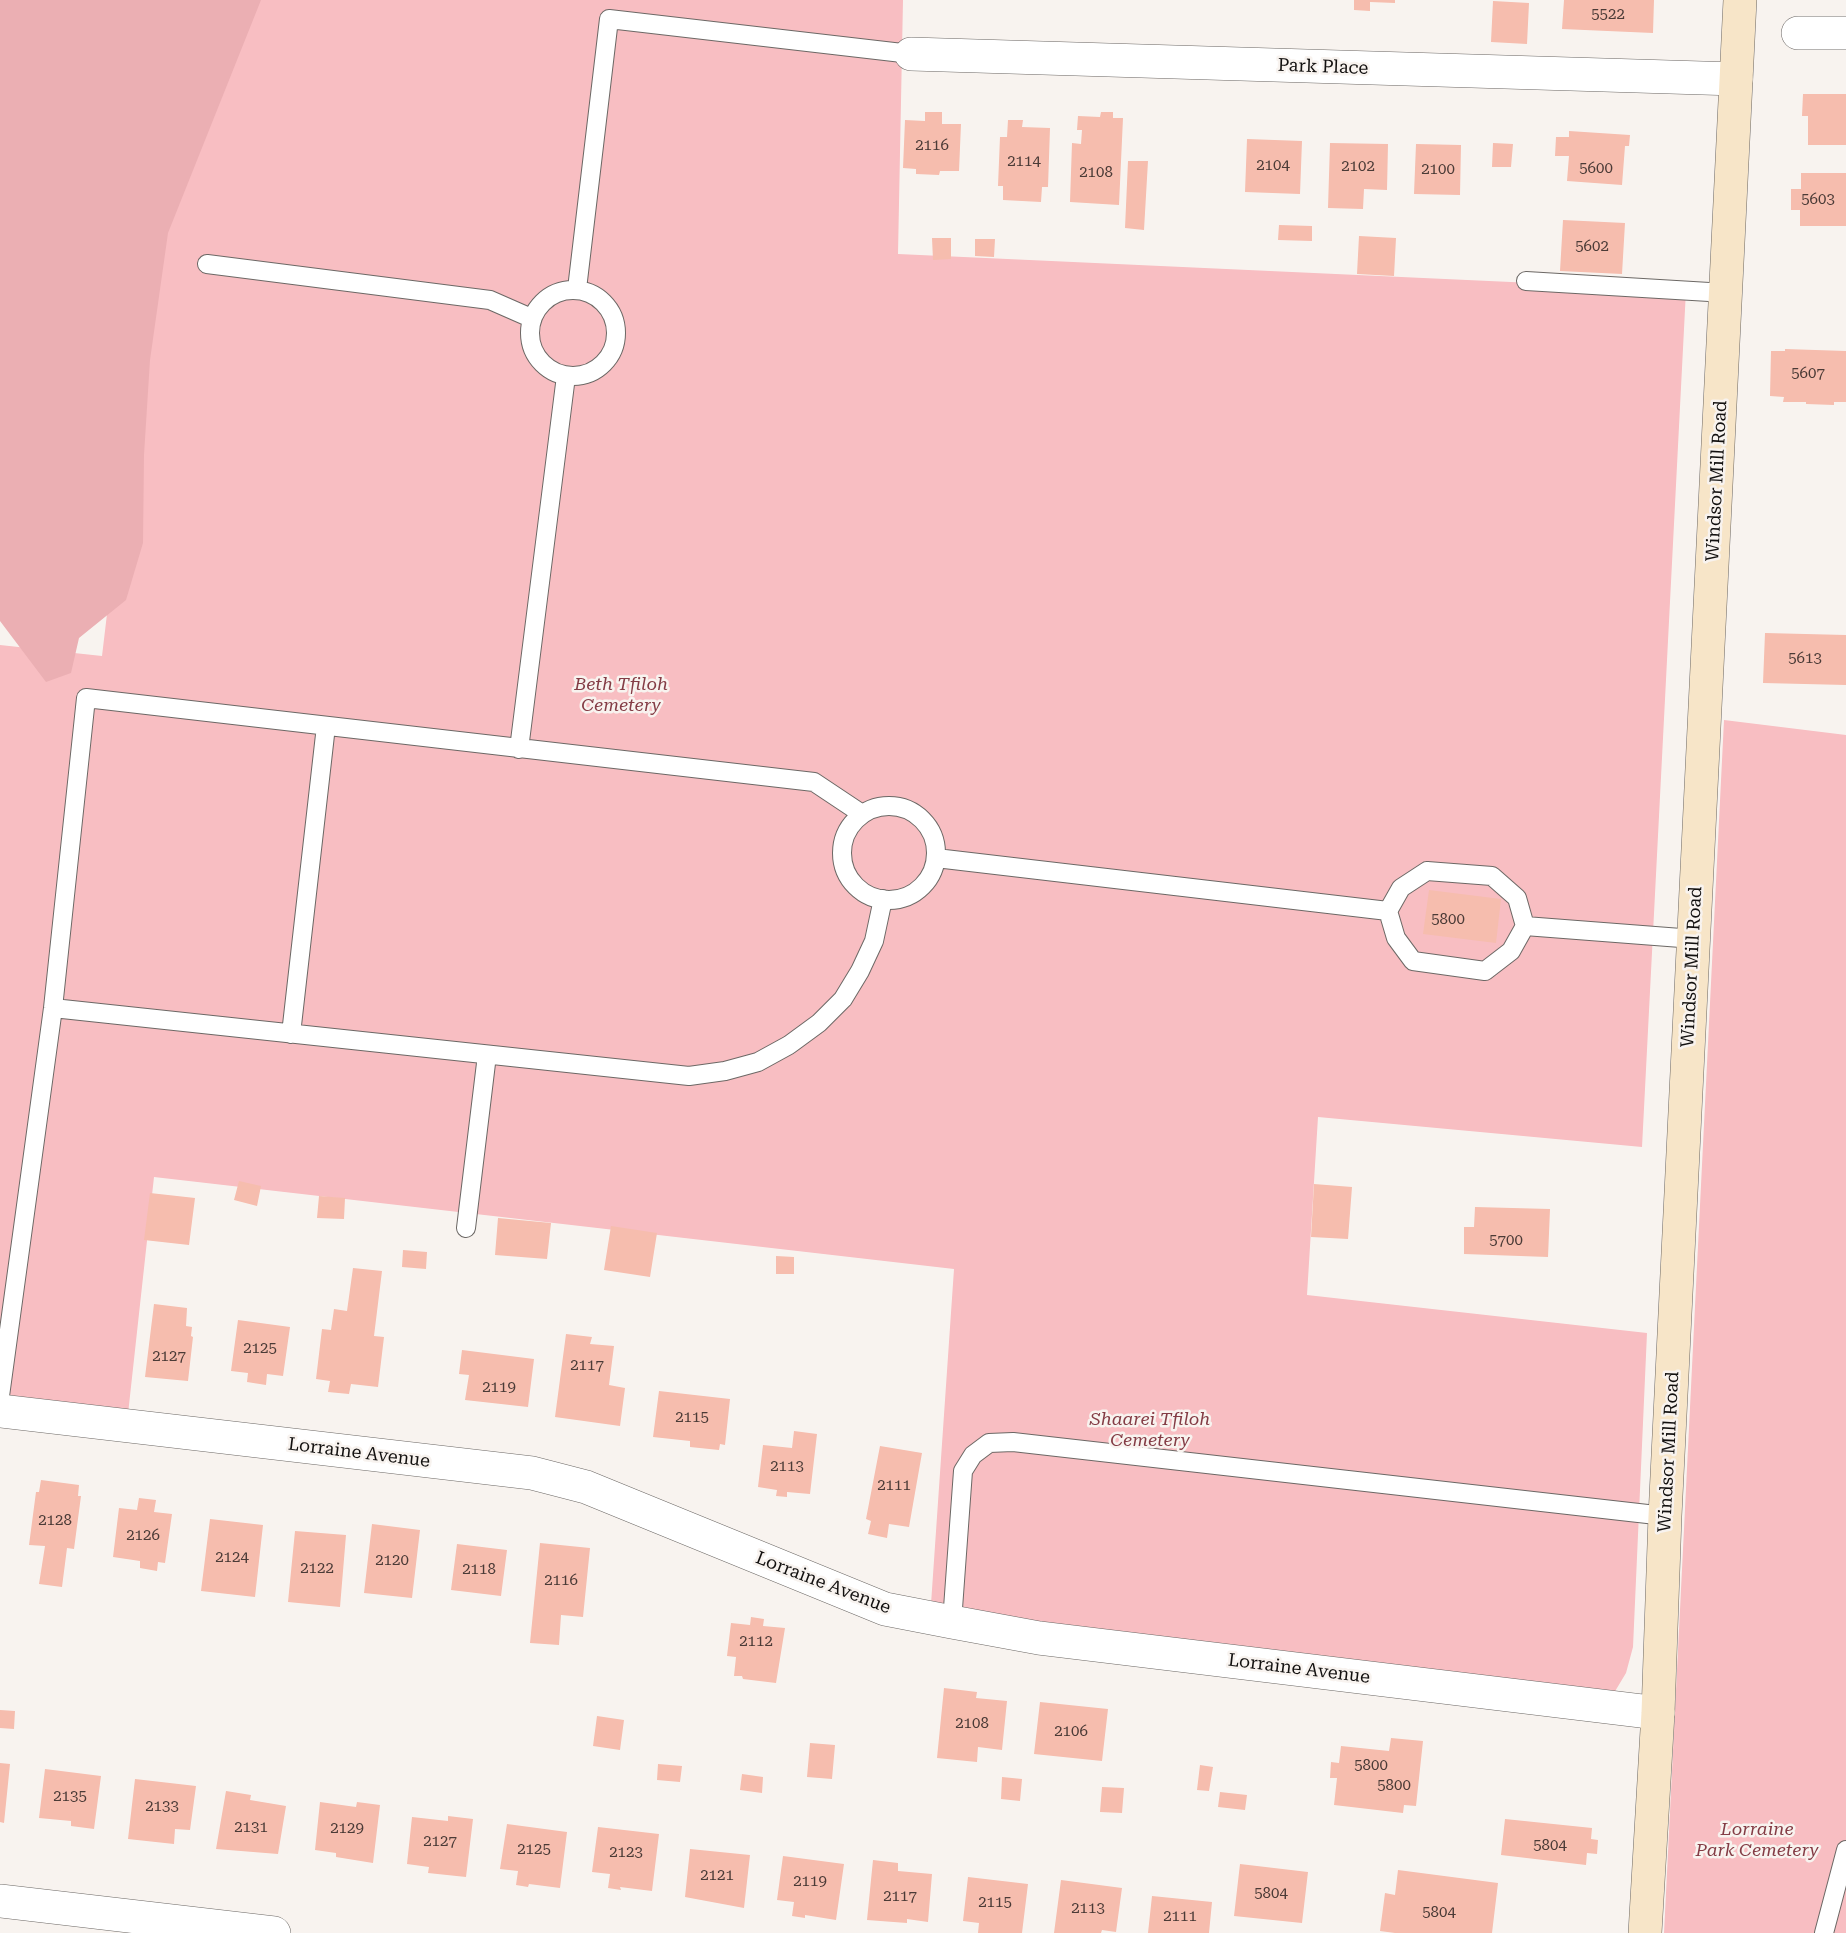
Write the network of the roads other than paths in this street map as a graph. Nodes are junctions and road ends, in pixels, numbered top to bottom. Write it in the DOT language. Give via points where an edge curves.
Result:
graph roads {
  1 [pos="1740,0"];
  2 [pos="1798,33"];
  3 [pos="1846,33"];
  4 [pos="911,54"];
  5 [pos="1736,79"];
  6 [pos="207,264"];
  7 [pos="1526,281"];
  8 [pos="577,289"];
  9 [pos="1726,293"];
  10 [pos="531,318"];
  11 [pos="566,376"];
  12 [pos="326,726"];
  13 [pos="519,748"];
  14 [pos="862,814"];
  15 [pos="936,858"];
  16 [pos="883,899"];
  17 [pos="1388,911"];
  18 [pos="1525,926"];
  19 [pos="1694,939"];
  20 [pos="53,1008"];
  21 [pos="291,1034"];
  22 [pos="487,1055"];
  23 [pos="466,1228"];
  24 [pos="0,1396"];
  25 [pos="0,1411"];
  26 [pos="1665,1516"];
  27 [pos="952,1622"];
  28 [pos="1658,1713"];
  29 [pos="1846,1850"];
  30 [pos="0,1902"];
  31 [pos="274,1933"];
  32 [pos="1645,1933"];
  33 [pos="1824,1933"];
  1 -- 5 [label="main road, Windsor Mill Road"];
  2 -- 3 [label="street"];
  4 -- 5 [label="street, Park Place"];
  4 -- 8 [label="lane" via="609,19"];
  5 -- 9 [label="main road, Windsor Mill Road"];
  6 -- 10 [label="lane" via="490,300"];
  7 -- 9 [label="lane"];
  8 -- 10 [label="lane" via="554,293 539,304"];
  8 -- 11 [label="lane" via="601,300 611,312 617,337 606,362 595,371 579,377"];
  9 -- 19 [label="main road, Windsor Mill Road"];
  10 -- 11 [label="lane" via="528,334 534,354 547,369"];
  11 -- 13 [label="lane"];
  12 -- 13 [label="lane"];
  12 -- 20 [label="lane" via="86,698"];
  12 -- 21 [label="lane"];
  13 -- 14 [label="lane" via="814,782"];
  14 -- 15 [label="lane" via="876,807 891,806 914,813 931,832"];
  14 -- 16 [label="lane" via="845,836 841,849 844,868 868,896"];
  15 -- 16 [label="lane" via="929,878 909,896"];
  15 -- 17 [label="lane"];
  16 -- 22 [label="lane" via="874,941 843,999 789,1046 758,1062 689,1077"];
  17 -- 18 [label="lane" via="1401,888 1427,871 1492,876 1516,898"];
  17 -- 18 [label="lane" via="1396,938 1413,961 1485,971 1511,951"];
  18 -- 19 [label="lane"];
  19 -- 26 [label="main road, Windsor Mill Road"];
  20 -- 21 [label="lane"];
  20 -- 24 [label="lane"];
  21 -- 22 [label="lane"];
  22 -- 23 [label="lane"];
  25 -- 27 [label="street, Lorraine Avenue" via="532,1473 586,1487 885,1609"];
  26 -- 27 [label="lane" via="1013,1442 989,1443 973,1455 963,1471"];
  26 -- 28 [label="main road, Windsor Mill Road"];
  27 -- 28 [label="street, Lorraine Avenue" via="1039,1638"];
  28 -- 32 [label="main road, Windsor Mill Road"];
  29 -- 33 [label="lane"];
  30 -- 31 [label="street"];
}
